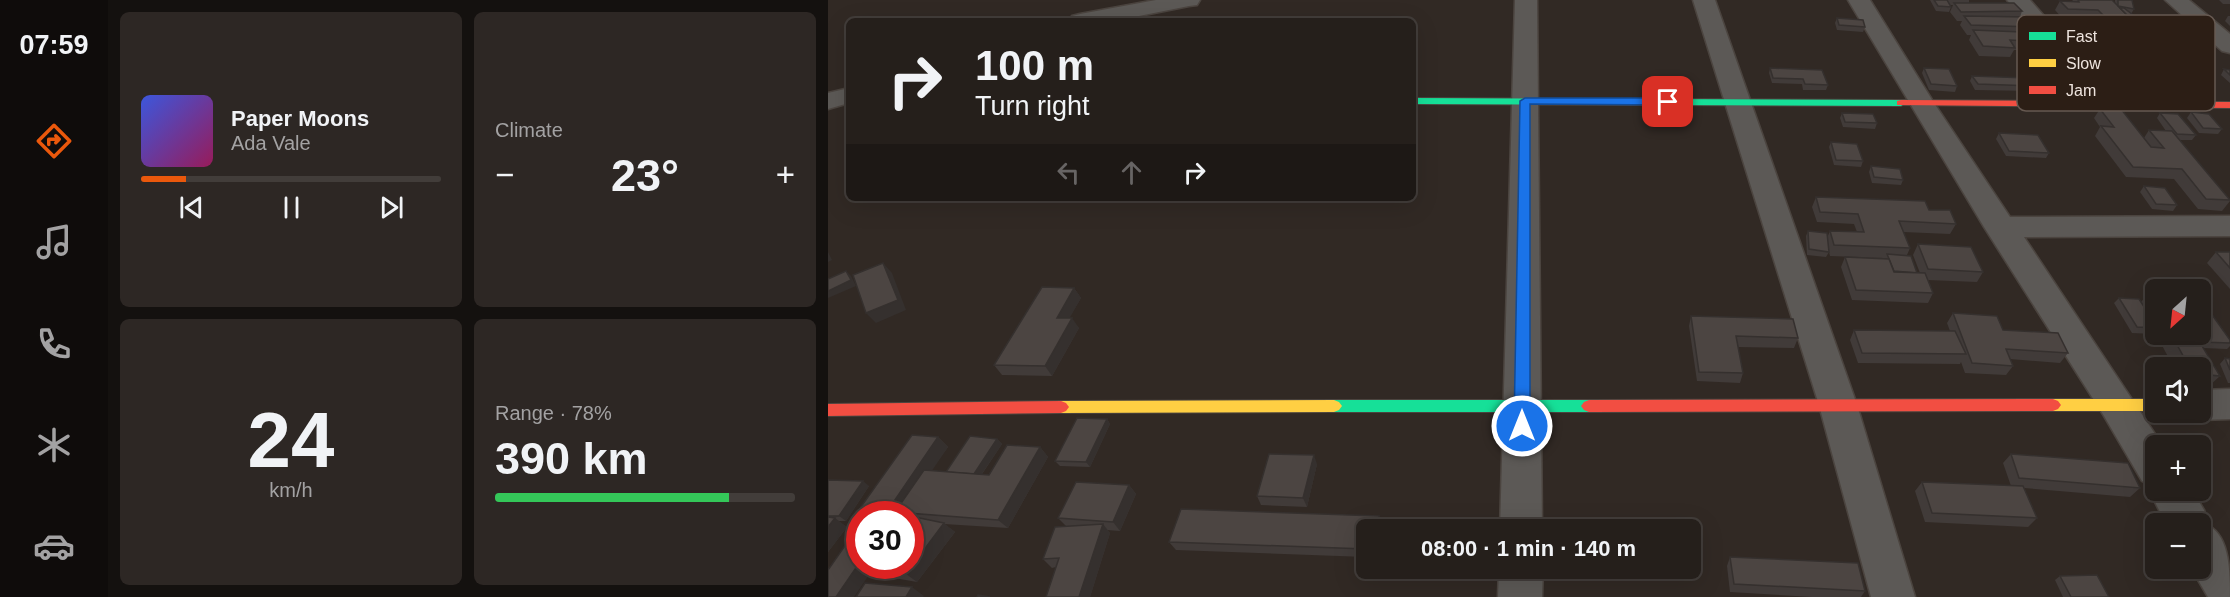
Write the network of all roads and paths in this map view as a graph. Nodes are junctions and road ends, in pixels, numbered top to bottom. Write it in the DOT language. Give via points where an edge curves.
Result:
graph roads {
  1 [pos="1189,0"];
  2 [pos="1526,0"];
  3 [pos="1704,0"];
  4 [pos="1859,0"];
  5 [pos="2018,0"];
  6 [pos="2176,0"];
  7 [pos="2031,15"];
  8 [pos="2194,15"];
  9 [pos="1096,18"];
  10 [pos="2215,33"];
  11 [pos="2230,46"];
  12 [pos="846,95"];
  13 [pos="828,101"];
  14 [pos="1416,101"];
  15 [pos="1525,101"];
  16 [pos="1739,102"];
  17 [pos="1921,103"];
  18 [pos="2017,104"];
  19 [pos="2215,105"];
  20 [pos="2230,105"];
  21 [pos="2230,226"];
  22 [pos="2000,227"];
  23 [pos="1838,405"];
  24 [pos="2117,405"];
  25 [pos="2145,405"];
  26 [pos="2211,405"];
  27 [pos="2230,405"];
  28 [pos="1522,406"];
  29 [pos="828,410"];
  30 [pos="2145,451"];
  31 [pos="1521,519"];
  32 [pos="2211,561"];
  33 [pos="1521,579"];
  34 [pos="2230,592"];
  35 [pos="1520,597"];
  36 [pos="1893,597"];
  1 -- 9 [label="street"];
  2 -- 15 [label="street"];
  3 -- 16 [label="street"];
  4 -- 17 [label="street"];
  5 -- 7 [label="street"];
  6 -- 8 [label="street"];
  10 -- 11 [label="street"];
  12 -- 13 [label="street"];
  14 -- 15 [label="street"];
  15 -- 16 [label="street"];
  15 -- 28 [label="street"];
  16 -- 17 [label="street"];
  16 -- 23 [label="street"];
  17 -- 18 [label="street"];
  17 -- 22 [label="street"];
  19 -- 20 [label="street"];
  21 -- 22 [label="street"];
  22 -- 24 [label="street"];
  23 -- 24 [label="street"];
  23 -- 28 [label="street"];
  23 -- 36 [label="street"];
  24 -- 25 [label="street"];
  24 -- 30 [label="street"];
  26 -- 27 [label="street"];
  28 -- 29 [label="street"];
  28 -- 31 [label="street"];
  32 -- 34 [label="street"];
  33 -- 35 [label="street"];
}
